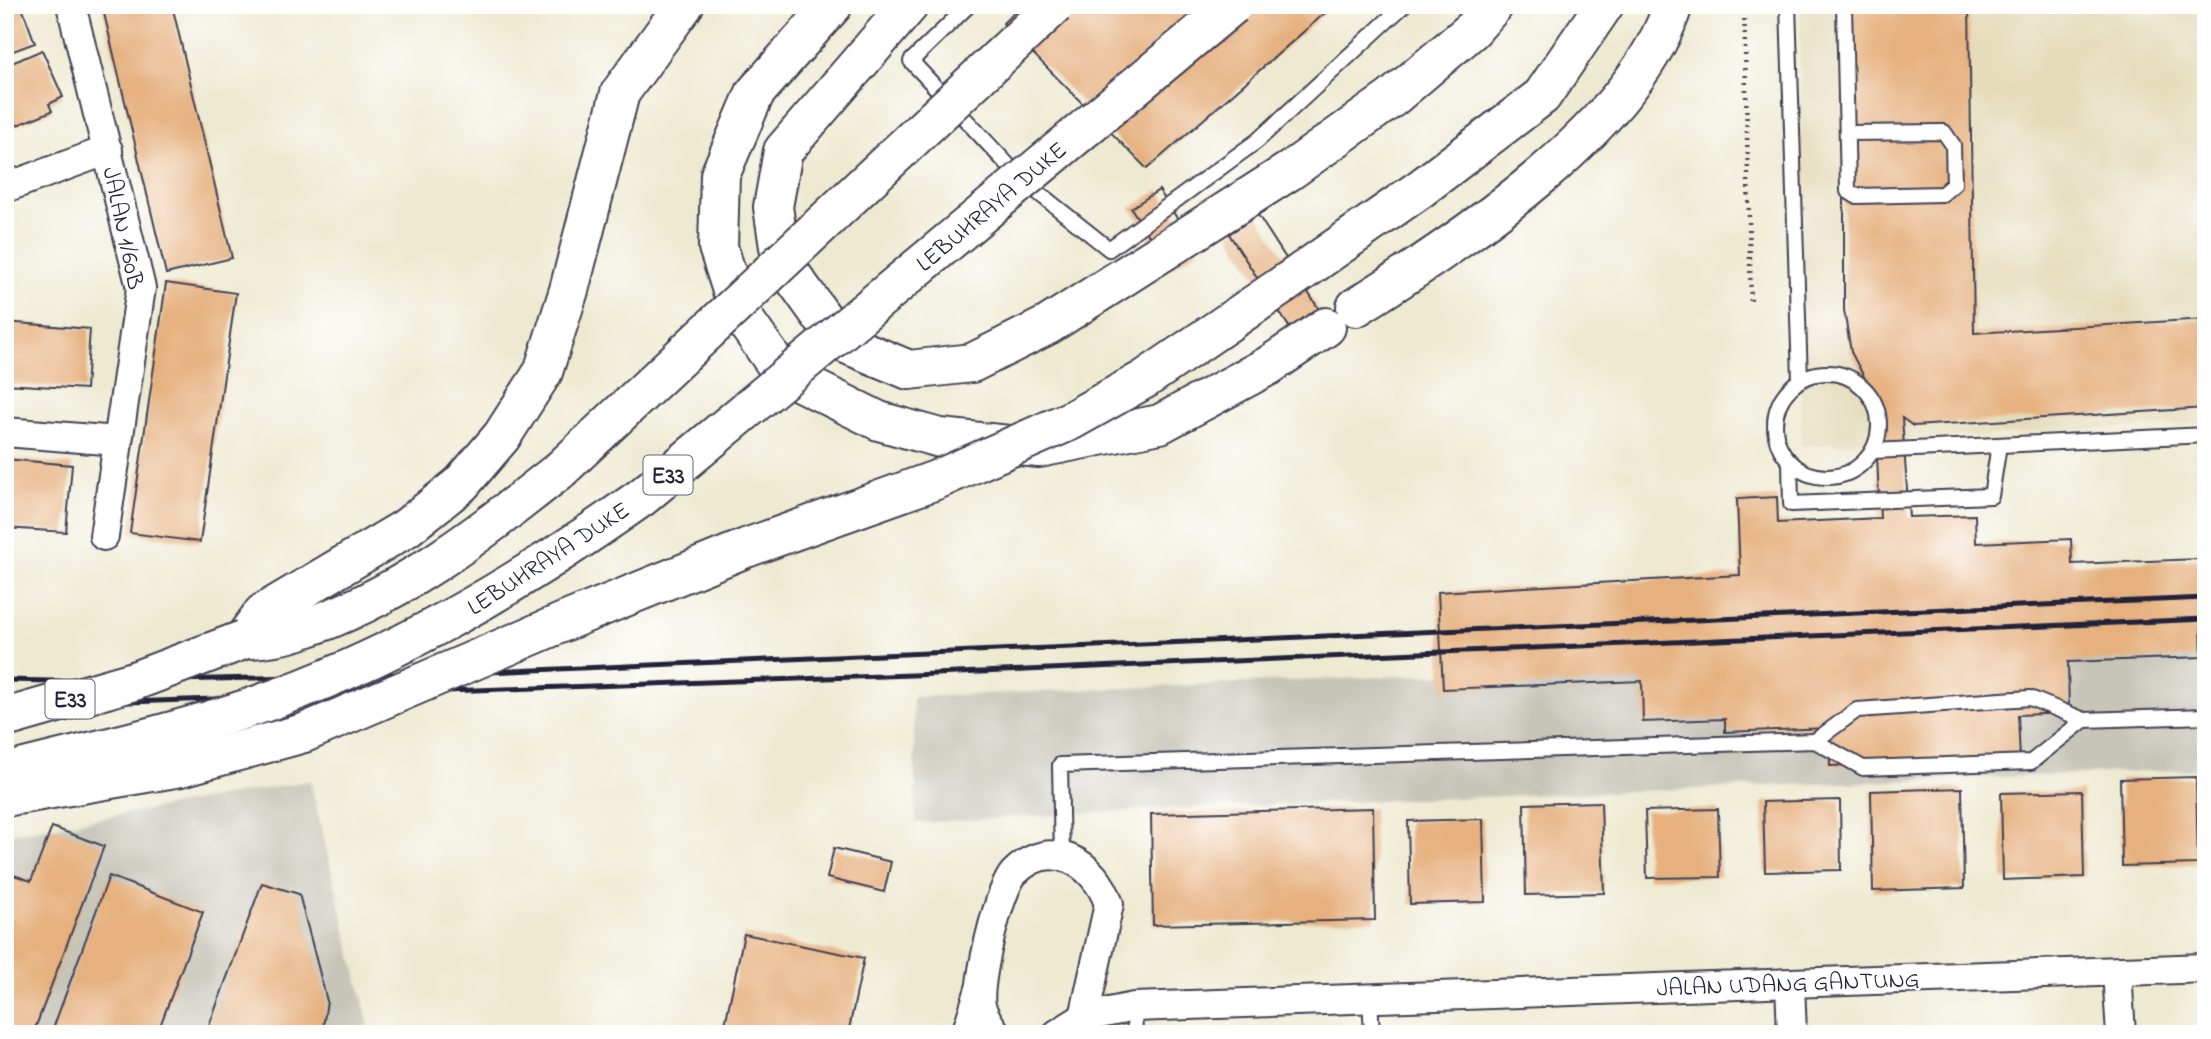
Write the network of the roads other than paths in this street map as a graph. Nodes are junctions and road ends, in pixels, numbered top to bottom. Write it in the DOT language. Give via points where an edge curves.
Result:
graph roads {
  1 [pos="71,5"];
  2 [pos="684,5"];
  3 [pos="833,5"];
  4 [pos="909,5"];
  5 [pos="969,5"];
  6 [pos="1055,5"];
  7 [pos="1233,5"];
  8 [pos="1404,5"];
  9 [pos="1494,5"];
  10 [pos="1604,5"];
  11 [pos="1673,5"];
  12 [pos="1788,5"];
  13 [pos="1844,5"];
  14 [pos="1847,134"];
  15 [pos="108,150"];
  16 [pos="5,188"];
  17 [pos="1800,380"];
  18 [pos="5,432"];
  19 [pos="2206,435"];
  20 [pos="118,441"];
  21 [pos="1999,445"];
  22 [pos="1873,451"];
  23 [pos="1790,462"];
  24 [pos="104,536"];
  25 [pos="243,640"];
  26 [pos="2206,716"];
  27 [pos="5,718"];
  28 [pos="2084,720"];
  29 [pos="1815,741"];
  30 [pos="5,773"];
  31 [pos="5,797"];
  32 [pos="1062,857"];
  33 [pos="2206,968"];
  34 [pos="2118,971"];
  35 [pos="1790,984"];
  36 [pos="981,987"];
  37 [pos="1370,998"];
  38 [pos="1084,1017"];
  39 [pos="1135,1020"];
  40 [pos="966,1034"];
  41 [pos="997,1034"];
  42 [pos="1057,1034"];
  43 [pos="1372,1034"];
  44 [pos="1792,1034"];
  45 [pos="2121,1034"];
  1 -- 15 [label="street, JALAN 1/60B"];
  2 -- 25 [label="highway" via="620,93 543,372 502,436 461,484 407,528 263,614"];
  3 -- 11 [label="highway" via="755,93 720,175 718,247 739,312 782,373 879,421 940,438 1040,448 1160,424 1268,366 1415,270 1555,164 1601,119 1637,75"];
  4 -- 9 [label="highway" via="783,151 772,208 781,260 839,341 909,370 972,363 1048,325 1291,170 1392,98 1472,30"];
  5 -- 8 [label="lane" via="911,61 1021,179 1110,249 1257,141"];
  6 -- 25 [label="highway, E33, bridge" via="550,478 470,540 359,607 294,632"];
  7 -- 30 [label="highway, LEBUHRAYA DUKE / E33, bridge" via="642,497 560,555 473,608 304,688 245,710"];
  10 -- 31 [label="highway, bridge" via="1542,96 1283,285 1145,379 1072,420 936,480 630,595 304,733 181,767"];
  12 -- 17 [label="lane"];
  13 -- 14 [label="lane"];
  14 -- 14 [label="lane" via="1944,132 1953,145 1954,184 1942,194 1856,196 1849,191"];
  15 -- 16 [label="street"];
  15 -- 20 [label="street, JALAN 1/60B" via="141,288"];
  17 -- 22 [label="lane" via="1833,373 1864,387 1880,417"];
  17 -- 23 [label="lane" via="1778,407 1774,424 1777,441"];
  18 -- 20 [label="street"];
  19 -- 21 [label="lane"];
  20 -- 24 [label="street, JALAN 1/60B"];
  21 -- 22 [label="lane"];
  21 -- 23 [label="lane" via="1991,496 1791,505"];
  22 -- 23 [label="lane" via="1855,469 1830,478 1813,476"];
  25 -- 27 [label="highway, E33, bridge" via="134,681"];
  26 -- 28 [label="lane"];
  28 -- 29 [label="lane" via="2030,698 1857,710"];
  28 -- 29 [label="lane" via="2031,762 1863,768"];
  29 -- 32 [label="lane" via="1060,765"];
  32 -- 36 [label="street" via="1028,862 1004,887"];
  32 -- 38 [label="street" via="1093,872 1109,904"];
  33 -- 34 [label="street, JALAN UDANG GANTUNG"];
  34 -- 35 [label="street, JALAN UDANG GANTUNG"];
  34 -- 45 [label="street"];
  35 -- 37 [label="street, JALAN UDANG GANTUNG"];
  35 -- 44 [label="street"];
  36 -- 40 [label="street"];
  36 -- 41 [label="street" via="981,1005"];
  37 -- 39 [label="street, JALAN UDANG GANTUNG"];
  37 -- 43 [label="lane"];
  38 -- 39 [label="street, JALAN UDANG GANTUNG"];
  38 -- 42 [label="street"];
}
